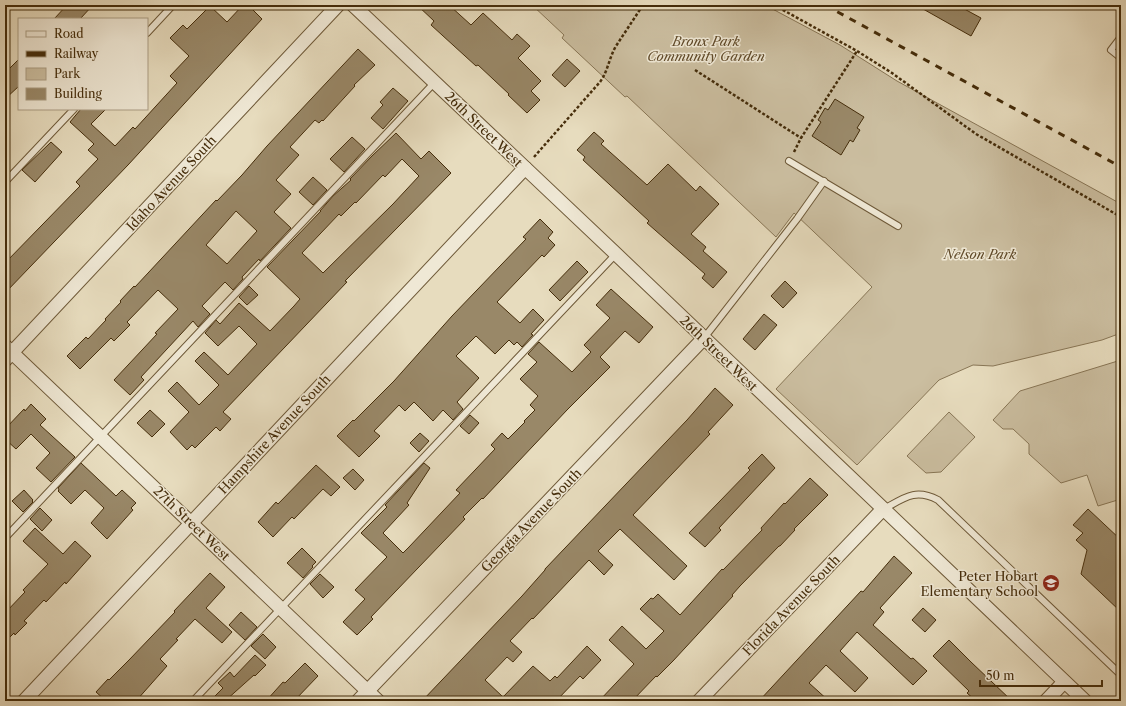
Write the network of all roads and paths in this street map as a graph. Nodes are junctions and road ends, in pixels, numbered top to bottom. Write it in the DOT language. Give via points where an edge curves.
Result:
graph roads {
  1 [pos="173,5"];
  2 [pos="338,5"];
  3 [pos="353,5"];
  4 [pos="643,5"];
  5 [pos="774,5"];
  6 [pos="148,32"];
  7 [pos="1121,37"];
  8 [pos="857,51"];
  9 [pos="1121,58"];
  10 [pos="695,70"];
  11 [pos="435,82"];
  12 [pos="73,110"];
  13 [pos="801,138"];
  14 [pos="789,161"];
  15 [pos="525,168"];
  16 [pos="824,181"];
  17 [pos="5,182"];
  18 [pos="1121,217"];
  19 [pos="898,226"];
  20 [pos="616,254"];
  21 [pos="704,338"];
  22 [pos="7,353"];
  23 [pos="100,436"];
  24 [pos="883,509"];
  25 [pos="191,523"];
  26 [pos="5,538"];
  27 [pos="281,608"];
  28 [pos="1121,675"];
  29 [pos="1064,682"];
  30 [pos="368,691"];
  31 [pos="24,701"];
  32 [pos="193,701"];
  33 [pos="358,701"];
  34 [pos="378,701"];
  35 [pos="699,701"];
  36 [pos="1046,701"];
  37 [pos="1085,701"];
  1 -- 6 [label="lane"];
  2 -- 22 [label="street, Idaho Avenue South"];
  3 -- 11 [label="street, 26th Street West"];
  4 -- 15 [label="path" via="612,53 606,74"];
  5 -- 8 [label="path"];
  7 -- 9 [label="lane" via="1111,50"];
  8 -- 13 [label="path"];
  8 -- 18 [label="path" via="911,86 976,134"];
  10 -- 13 [label="path"];
  11 -- 15 [label="street, 26th Street West"];
  11 -- 23 [label="lane"];
  12 -- 17 [label="lane"];
  13 -- 14 [label="path"];
  14 -- 16 [label="lane"];
  15 -- 20 [label="street, 26th Street West"];
  15 -- 25 [label="street, Hampshire Avenue South"];
  16 -- 19 [label="lane"];
  16 -- 21 [label="lane"];
  20 -- 21 [label="street, 26th Street West"];
  20 -- 27 [label="lane"];
  21 -- 24 [label="street, 26th Street West"];
  21 -- 30 [label="street, Georgia Avenue South"];
  22 -- 23 [label="street, 27th Street West"];
  23 -- 25 [label="street, 27th Street West"];
  23 -- 26 [label="lane"];
  24 -- 28 [label="lane" via="914,494 930,495 938,500"];
  24 -- 29 [label="street, 26th Street West"];
  24 -- 35 [label="street, Florida Avenue South"];
  25 -- 27 [label="street, 27th Street West"];
  25 -- 31 [label="street, Hampshire Avenue South"];
  27 -- 30 [label="street, 27th Street West"];
  27 -- 32 [label="lane"];
  29 -- 36 [label="street"];
  29 -- 37 [label="street, 26th Street West"];
  30 -- 33 [label="street, Georgia Avenue South"];
  30 -- 34 [label="street, 27th Street West"];
}
